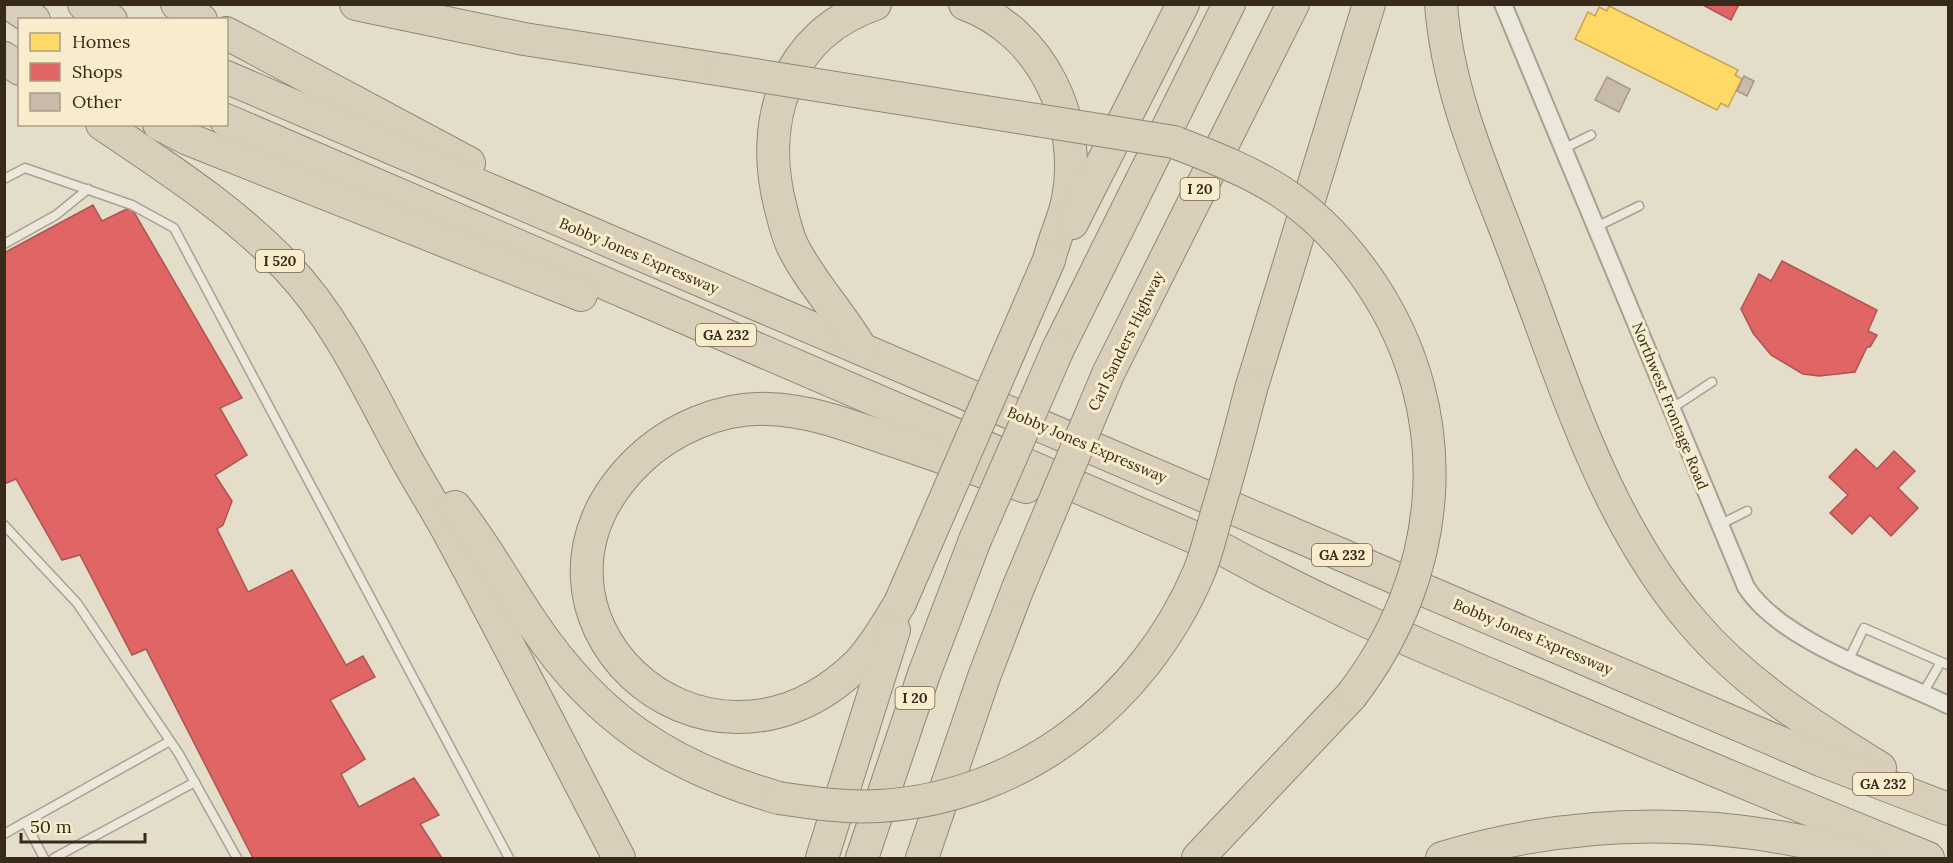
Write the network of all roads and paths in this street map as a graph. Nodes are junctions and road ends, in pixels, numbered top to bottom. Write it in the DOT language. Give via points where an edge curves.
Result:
graph roads {
  1 [pos="10,4"];
  2 [pos="84,4"];
  3 [pos="177,4"];
  4 [pos="356,4"];
  5 [pos="875,4"];
  6 [pos="965,4"];
  7 [pos="1183,4"];
  8 [pos="1229,4"];
  9 [pos="1293,4"];
  10 [pos="1369,4"];
  11 [pos="1441,4"];
  12 [pos="1503,4"];
  13 [pos="31,18"];
  14 [pos="108,18"];
  15 [pos="198,18"];
  16 [pos="228,34"];
  17 [pos="4,39"];
  18 [pos="18,47"];
  19 [pos="4,58"];
  20 [pos="18,68"];
  21 [pos="228,78"];
  22 [pos="228,121"];
  23 [pos="105,126"];
  24 [pos="163,126"];
  25 [pos="1592,135"];
  26 [pos="1563,148"];
  27 [pos="4,179"];
  28 [pos="87,189"];
  29 [pos="1639,206"];
  30 [pos="1596,226"];
  31 [pos="4,244"];
  32 [pos="1049,260"];
  33 [pos="652,261"];
  34 [pos="860,347"];
  35 [pos="774,356"];
  36 [pos="1712,382"];
  37 [pos="1671,409"];
  38 [pos="401,449"];
  39 [pos="1747,512"];
  40 [pos="4,525"];
  41 [pos="1719,525"];
  42 [pos="1269,575"];
  43 [pos="900,603"];
  44 [pos="1849,659"];
  45 [pos="1945,664"];
  46 [pos="1923,693"];
  47 [pos="1948,705"];
  48 [pos="170,741"];
  49 [pos="195,782"];
  50 [pos="1946,808"];
  51 [pos="25,822"];
  52 [pos="4,834"];
  53 [pos="44,858"];
  54 [pos="54,858"];
  55 [pos="237,858"];
  56 [pos="509,858"];
  57 [pos="619,858"];
  58 [pos="822,858"];
  59 [pos="862,858"];
  60 [pos="922,858"];
  61 [pos="1198,858"];
  62 [pos="1442,858"];
  63 [pos="1867,858"];
  64 [pos="1928,858"];
  1 -- 13 [label="highway"];
  2 -- 14 [label="highway"];
  3 -- 15 [label="highway"];
  4 -- 61 [label="highway, bridge" via="524,39 1173,142 1229,164 1281,192 1348,252 1383,301 1413,369 1428,427 1430,482 1424,541 1407,598 1382,651 1351,696"];
  5 -- 34 [label="highway" via="849,15 812,41 798,60 779,102 772,137 774,184 790,242"];
  6 -- 32 [label="highway" via="999,20 1017,35 1046,71 1061,104 1071,145 1071,170 1068,200"];
  7 -- 32 [label="highway" via="1061,246"];
  8 -- 59 [label="highway, I 20, bridge" via="1058,349 975,540 924,674"];
  9 -- 60 [label="highway, Carl Sanders Highway / I 20, bridge" via="1108,374 1018,588"];
  10 -- 38 [label="highway, bridge" via="1199,572 1164,639 1128,686 1088,725 1001,776 935,798 878,806 828,805 735,786 693,768 646,741 600,704 557,658 457,509"];
  11 -- 50 [label="highway" via="1451,78 1475,156 1565,385 1612,496 1639,548 1694,624 1756,685 1804,721"];
  12 -- 26 [label="street, Northwest Frontage Road"];
  16 -- 33 [label="highway"];
  17 -- 18 [label="highway"];
  19 -- 20 [label="highway"];
  21 -- 33 [label="highway, Bobby Jones Expressway / GA 232"];
  22 -- 35 [label="highway, GA 232"];
  23 -- 38 [label="highway, I 520" via="220,207 288,268 338,335"];
  24 -- 35 [label="highway" via="633,316"];
  25 -- 26 [label="lane"];
  26 -- 30 [label="street, Northwest Frontage Road"];
  27 -- 28 [label="lane" via="25,168"];
  28 -- 31 [label="lane" via="56,215"];
  28 -- 56 [label="lane" via="132,205 174,228"];
  29 -- 30 [label="lane"];
  30 -- 37 [label="street, Northwest Frontage Road"];
  32 -- 43 [label="highway, bridge"];
  33 -- 34 [label="highway, Bobby Jones Expressway / GA 232"];
  34 -- 50 [label="highway, Bobby Jones Expressway / GA 232" via="1802,752"];
  35 -- 42 [label="highway, GA 232" via="1226,551"];
  36 -- 37 [label="lane"];
  37 -- 41 [label="street, Northwest Frontage Road"];
  38 -- 57 [label="highway"];
  39 -- 41 [label="lane"];
  40 -- 48 [label="lane" via="77,603"];
  41 -- 44 [label="street, Northwest Frontage Road" via="1756,603 1785,627"];
  42 -- 43 [label="highway" via="1222,563 1075,504 838,422 765,408 736,411 681,429 646,453 608,497 590,547 590,600 614,653 651,691 707,715 732,717 775,711 820,693 859,663"];
  42 -- 64 [label="highway, GA 232" via="1473,668"];
  43 -- 58 [label="highway" via="891,643"];
  44 -- 45 [label="lane" via="1864,627"];
  44 -- 46 [label="street, Northwest Frontage Road"];
  45 -- 46 [label="lane"];
  46 -- 47 [label="street, Northwest Frontage Road"];
  48 -- 49 [label="lane"];
  48 -- 51 [label="lane"];
  49 -- 54 [label="lane"];
  49 -- 55 [label="lane"];
  51 -- 52 [label="lane"];
  51 -- 53 [label="lane"];
  62 -- 63 [label="highway" via="1572,831 1640,826 1697,827 1789,839"];
}
